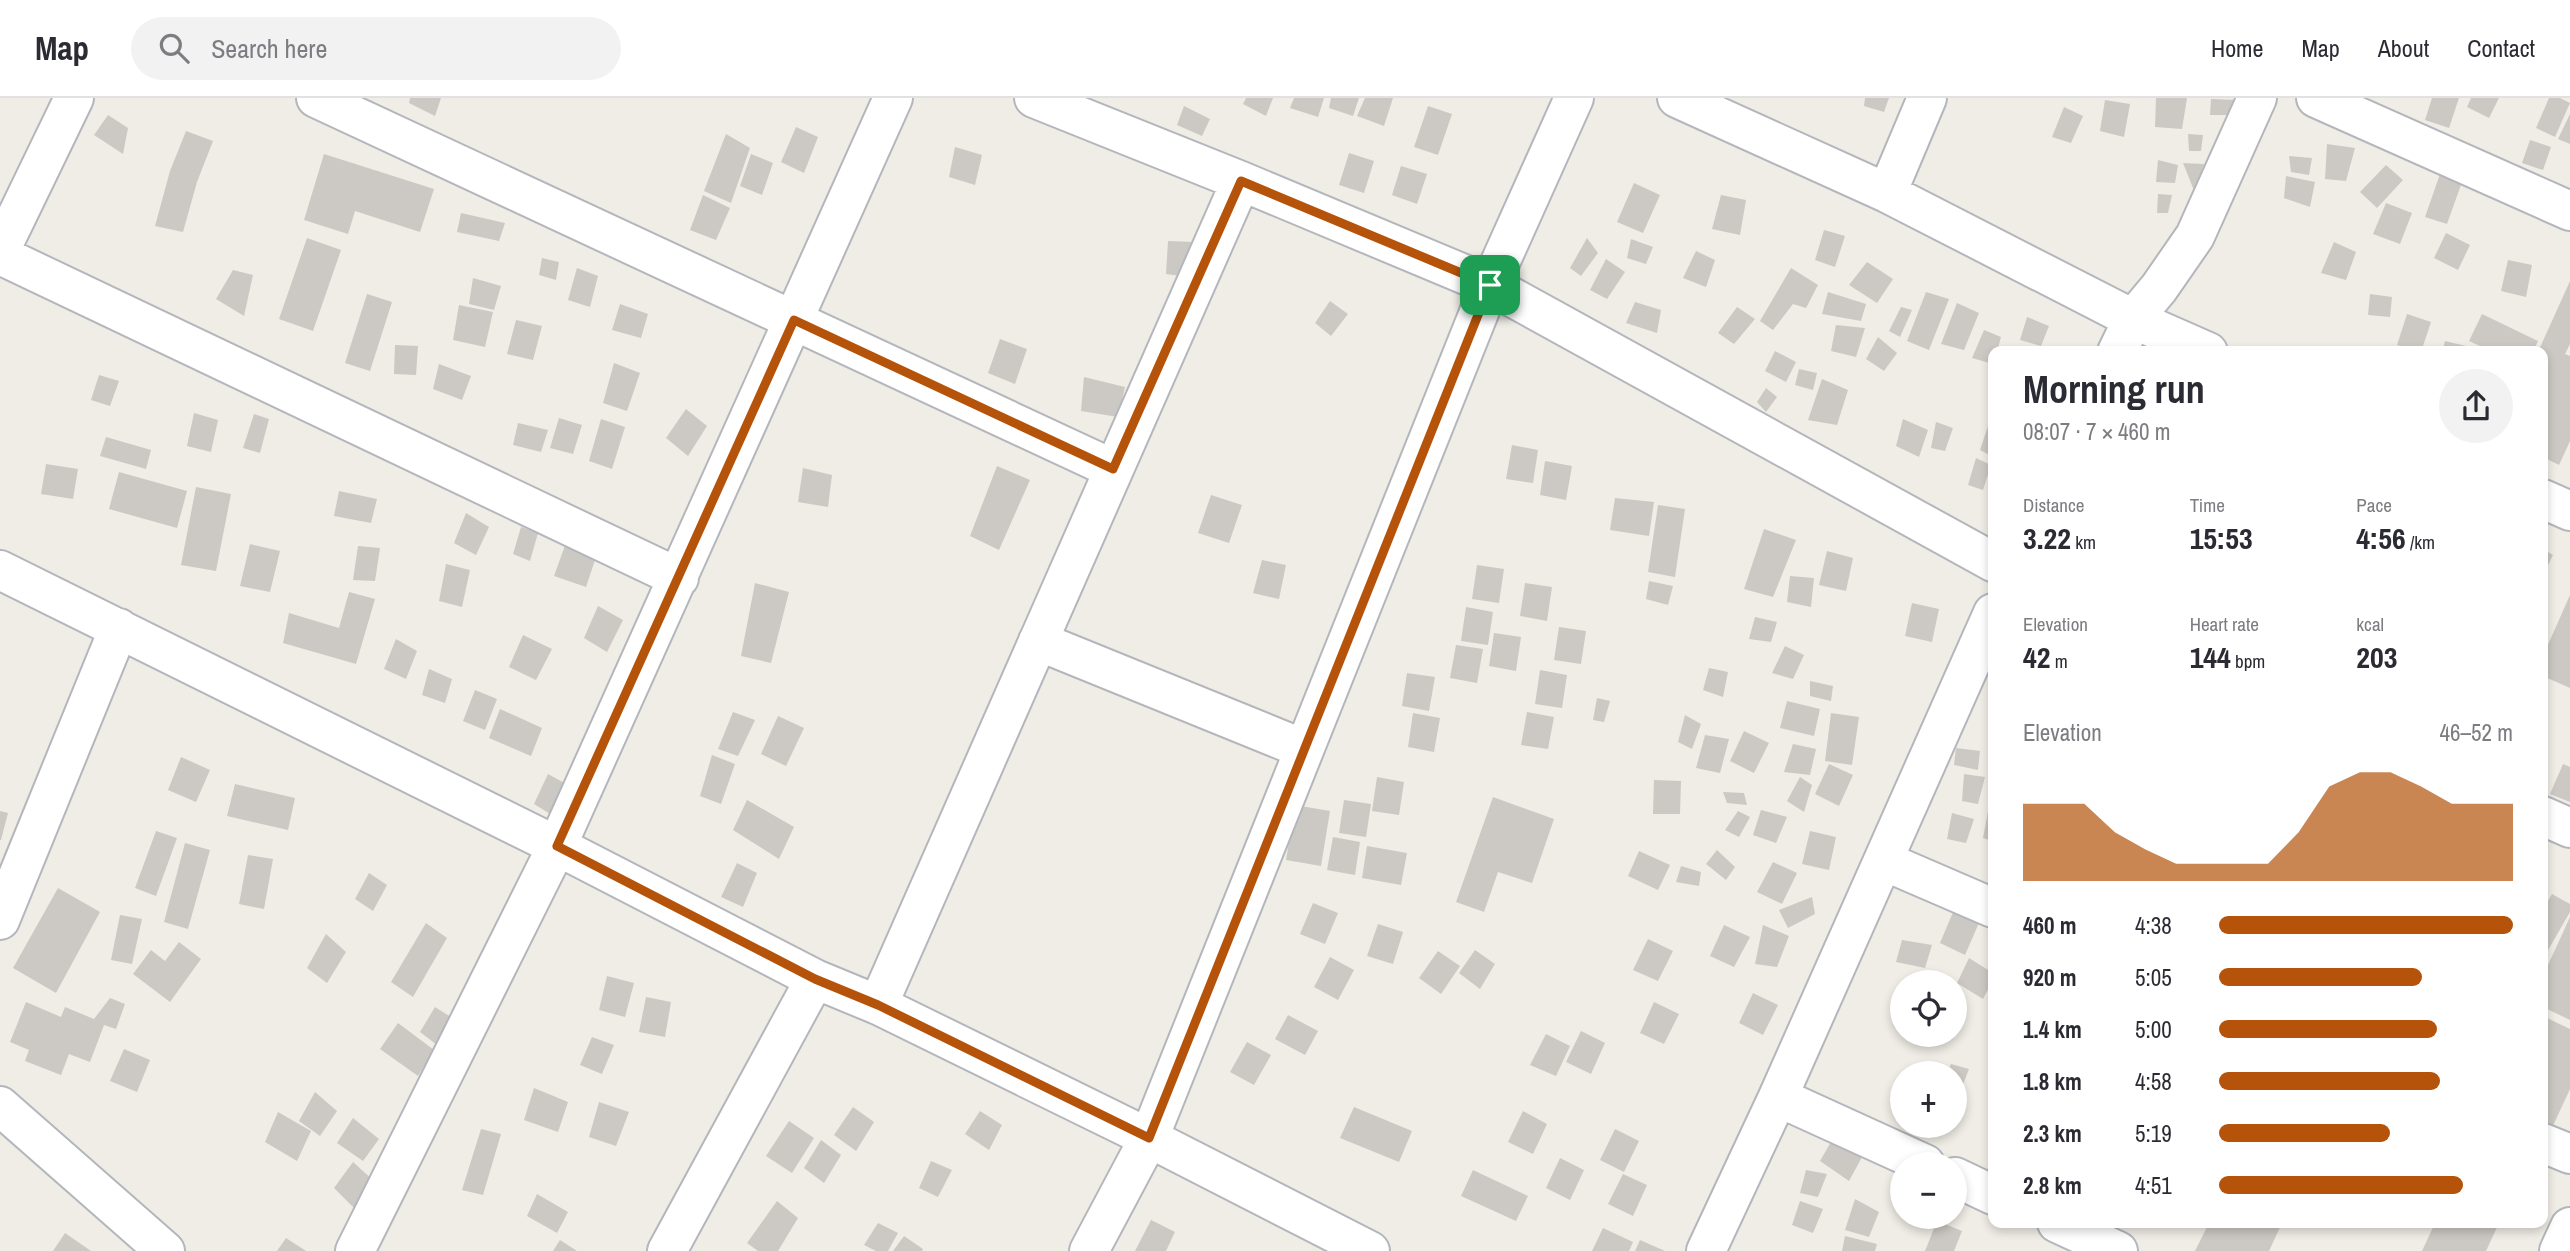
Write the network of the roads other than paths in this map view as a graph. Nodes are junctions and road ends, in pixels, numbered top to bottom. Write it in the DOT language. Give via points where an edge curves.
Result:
graph roads {
  1 [pos="74,98"];
  2 [pos="316,98"];
  3 [pos="893,98"];
  4 [pos="1034,98"];
  5 [pos="1574,98"];
  6 [pos="1677,98"];
  7 [pos="1927,98"];
  8 [pos="2257,98"];
  9 [pos="2316,98"];
  10 [pos="1241,181"];
  11 [pos="1887,193"];
  12 [pos="2570,211"];
  13 [pos="0,253"];
  14 [pos="1490,285"];
  15 [pos="794,320"];
  16 [pos="2125,335"];
  17 [pos="2179,346"];
  18 [pos="1113,469"];
  19 [pos="2548,501"];
  20 [pos="2570,511"];
  21 [pos="1988,559"];
  22 [pos="0,570"];
  23 [pos="679,578"];
  24 [pos="1988,623"];
  25 [pos="119,628"];
  26 [pos="1038,641"];
  27 [pos="1304,749"];
  28 [pos="2548,818"];
  29 [pos="2570,828"];
  30 [pos="557,846"];
  31 [pos="1884,861"];
  32 [pos="1988,906"];
  33 [pos="0,920"];
  34 [pos="815,979"];
  35 [pos="878,1005"];
  36 [pos="1778,1097"];
  37 [pos="0,1106"];
  38 [pos="1149,1138"];
  39 [pos="2548,1145"];
  40 [pos="1899,1152"];
  41 [pos="2570,1154"];
  42 [pos="1967,1183"];
  43 [pos="1988,1193"];
  44 [pos="2570,1227"];
  45 [pos="2068,1228"];
  46 [pos="165,1251"];
  47 [pos="355,1251"];
  48 [pos="667,1251"];
  49 [pos="1088,1251"];
  50 [pos="1370,1251"];
  51 [pos="1706,1251"];
  52 [pos="2118,1251"];
  53 [pos="2559,1251"];
  1 -- 13 [label="street"];
  2 -- 15 [label="street"];
  3 -- 15 [label="street"];
  4 -- 10 [label="street"];
  5 -- 14 [label="street"];
  6 -- 11 [label="street"];
  7 -- 11 [label="street"];
  8 -- 16 [label="street" via="2195,236"];
  9 -- 12 [label="street"];
  10 -- 14 [label="street"];
  10 -- 18 [label="street"];
  11 -- 16 [label="street"];
  13 -- 23 [label="street"];
  14 -- 21 [label="street"];
  14 -- 27 [label="street"];
  15 -- 18 [label="street"];
  15 -- 23 [label="street"];
  16 -- 17 [label="street"];
  18 -- 26 [label="street"];
  19 -- 20 [label="street"];
  22 -- 25 [label="street"];
  23 -- 30 [label="street"];
  24 -- 31 [label="street"];
  25 -- 30 [label="street"];
  25 -- 33 [label="street"];
  26 -- 27 [label="street"];
  26 -- 35 [label="street"];
  27 -- 38 [label="street"];
  28 -- 29 [label="street"];
  30 -- 34 [label="street"];
  30 -- 47 [label="street"];
  31 -- 32 [label="street"];
  31 -- 36 [label="street"];
  34 -- 35 [label="street"];
  34 -- 48 [label="street"];
  35 -- 38 [label="street"];
  36 -- 40 [label="street"];
  36 -- 51 [label="street"];
  37 -- 46 [label="street"];
  38 -- 49 [label="street"];
  38 -- 50 [label="street"];
  39 -- 41 [label="street"];
  42 -- 43 [label="street"];
  44 -- 53 [label="street"];
  45 -- 52 [label="street"];
}
